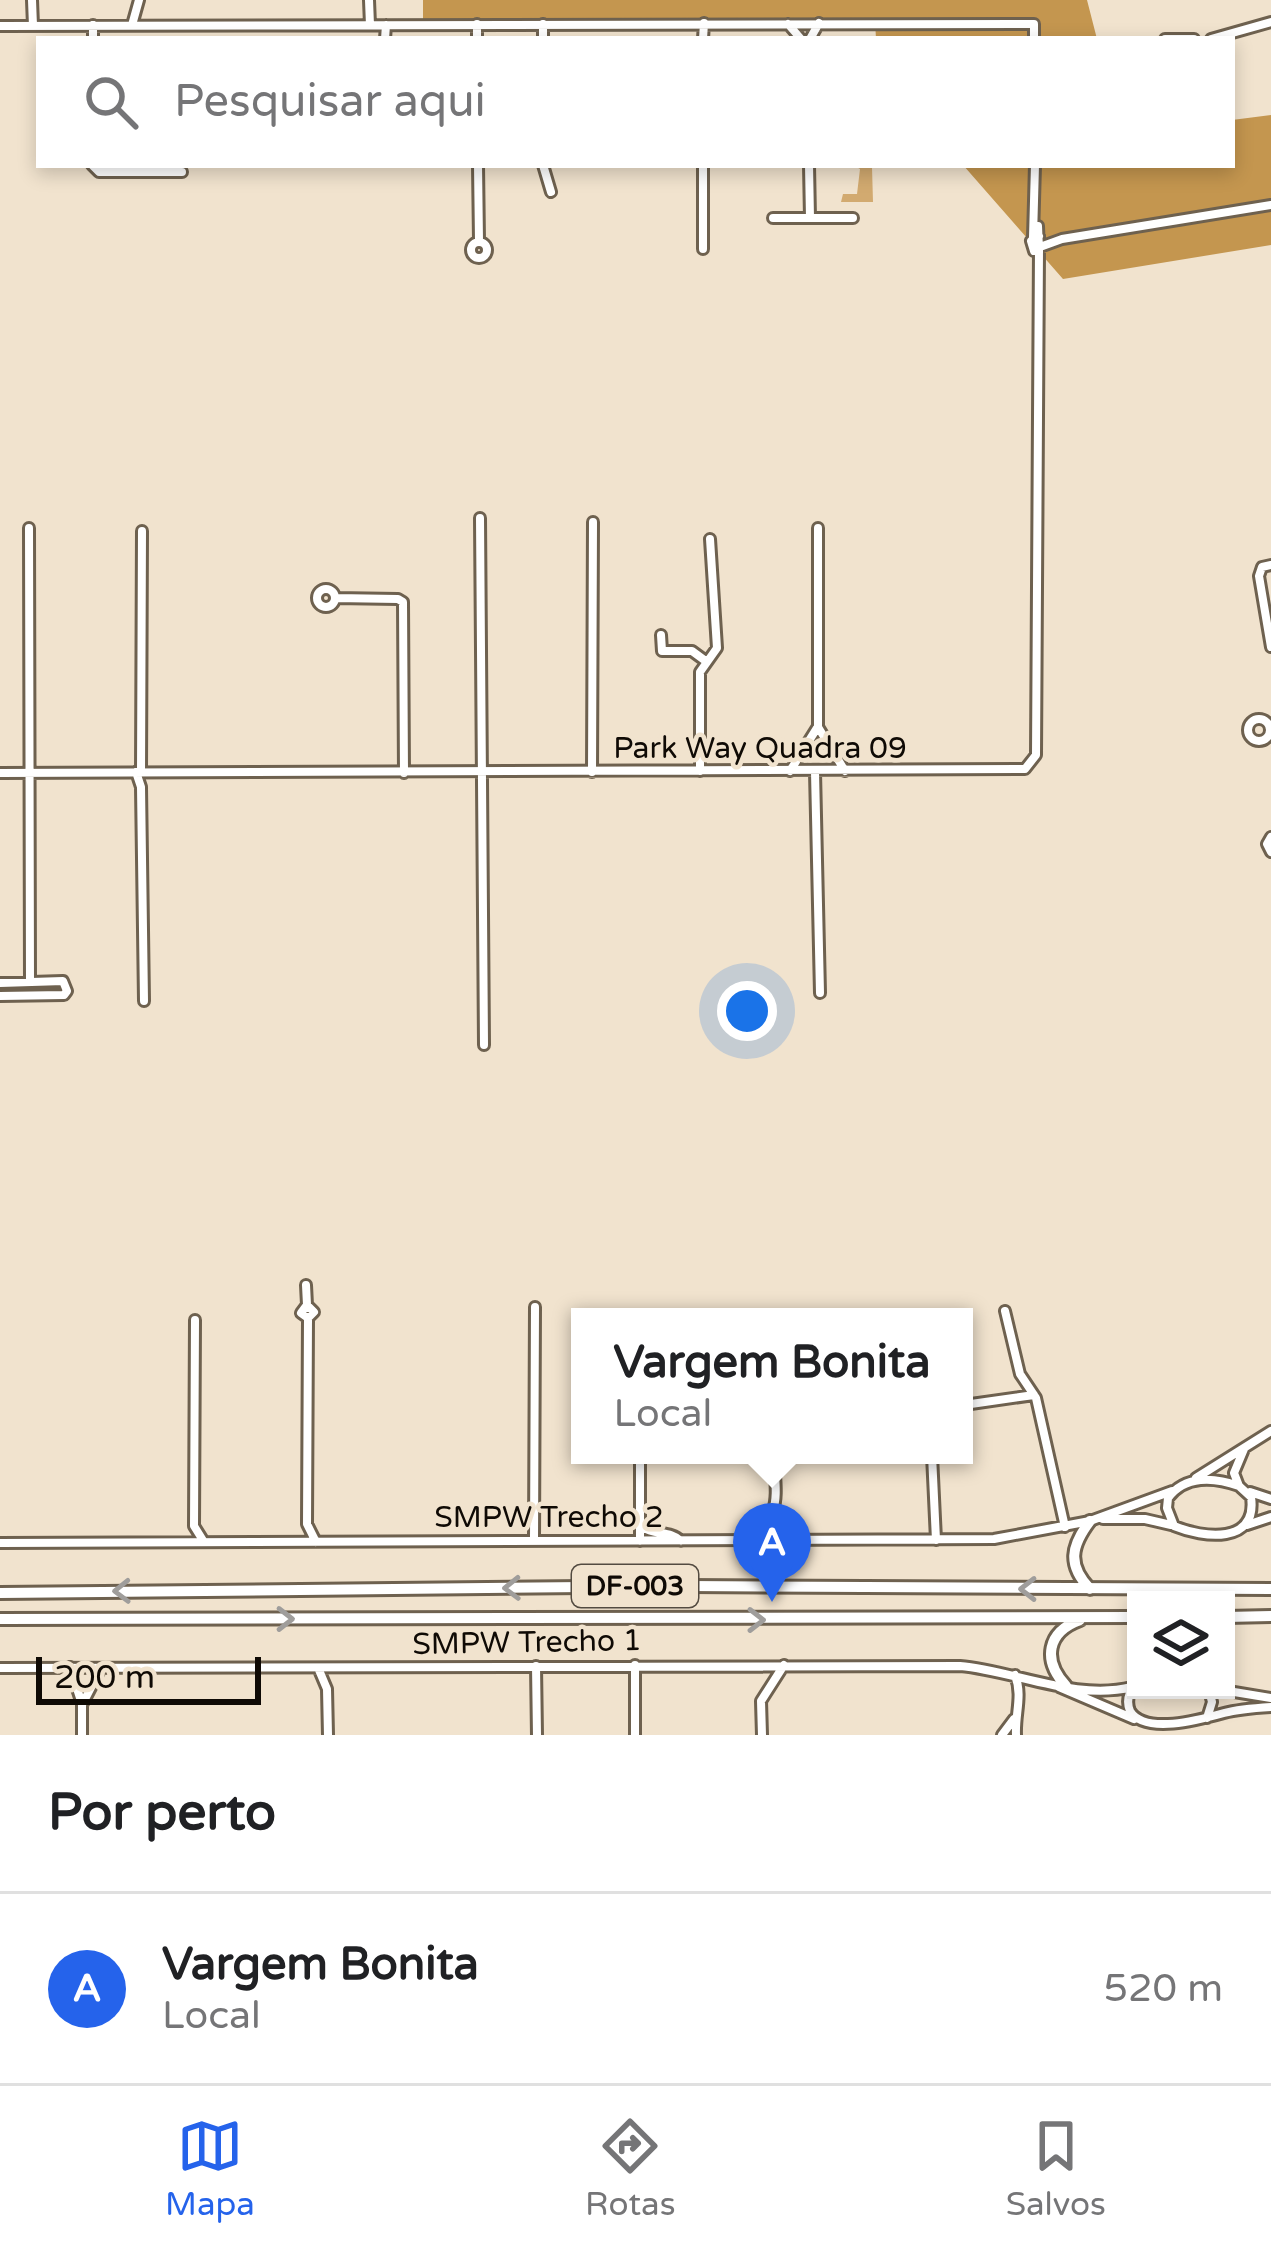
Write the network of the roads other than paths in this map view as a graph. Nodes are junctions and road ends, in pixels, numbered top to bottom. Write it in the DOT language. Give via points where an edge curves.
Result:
graph roads {
  1 [pos="32,0"];
  2 [pos="369,0"];
  3 [pos="139,1"];
  4 [pos="1271,22"];
  5 [pos="704,23"];
  6 [pos="787,23"];
  7 [pos="819,23"];
  8 [pos="477,24"];
  9 [pos="543,24"];
  10 [pos="93,25"];
  11 [pos="132,25"];
  12 [pos="148,25"];
  13 [pos="370,25"];
  14 [pos="386,25"];
  15 [pos="0,26"];
  16 [pos="33,26"];
  17 [pos="93,36"];
  18 [pos="386,36"];
  19 [pos="477,36"];
  20 [pos="543,36"];
  21 [pos="704,36"];
  22 [pos="798,36"];
  23 [pos="812,36"];
  24 [pos="1034,36"];
  25 [pos="1222,36"];
  26 [pos="95,168"];
  27 [pos="478,168"];
  28 [pos="544,168"];
  29 [pos="703,168"];
  30 [pos="809,168"];
  31 [pos="1035,168"];
  32 [pos="182,172"];
  33 [pos="551,192"];
  34 [pos="1271,206"];
  35 [pos="773,218"];
  36 [pos="810,218"];
  37 [pos="854,218"];
  38 [pos="479,241"];
  39 [pos="1037,243"];
  40 [pos="703,249"];
  41 [pos="480,518"];
  42 [pos="592,522"];
  43 [pos="29,528"];
  44 [pos="818,528"];
  45 [pos="142,531"];
  46 [pos="710,539"];
  47 [pos="1271,565"];
  48 [pos="335,598"];
  49 [pos="661,634"];
  50 [pos="1271,647"];
  51 [pos="707,662"];
  52 [pos="818,727"];
  53 [pos="809,745"];
  54 [pos="827,746"];
  55 [pos="142,772"];
  56 [pos="480,772"];
  57 [pos="592,772"];
  58 [pos="700,772"];
  59 [pos="789,772"];
  60 [pos="815,772"];
  61 [pos="846,772"];
  62 [pos="0,773"];
  63 [pos="27,773"];
  64 [pos="404,773"];
  65 [pos="1271,837"];
  66 [pos="1271,852"];
  67 [pos="30,982"];
  68 [pos="0,983"];
  69 [pos="820,993"];
  70 [pos="0,996"];
  71 [pos="144,1001"];
  72 [pos="484,1045"];
  73 [pos="306,1285"];
  74 [pos="535,1306"];
  75 [pos="1005,1311"];
  76 [pos="195,1321"];
  77 [pos="1034,1394"];
  78 [pos="973,1404"];
  79 [pos="1271,1431"];
  80 [pos="1244,1449"];
  81 [pos="640,1464"];
  82 [pos="774,1464"];
  83 [pos="932,1464"];
  84 [pos="1191,1481"];
  85 [pos="1243,1489"];
  86 [pos="1172,1491"];
  87 [pos="1271,1499"];
  88 [pos="776,1510"];
  89 [pos="1271,1517"];
  90 [pos="1093,1520"];
  91 [pos="1246,1525"];
  92 [pos="194,1526"];
  93 [pos="307,1526"];
  94 [pos="640,1526"];
  95 [pos="1174,1526"];
  96 [pos="1065,1527"];
  97 [pos="806,1540"];
  98 [pos="936,1540"];
  99 [pos="535,1541"];
  100 [pos="640,1541"];
  101 [pos="681,1541"];
  102 [pos="736,1541"];
  103 [pos="185,1542"];
  104 [pos="204,1542"];
  105 [pos="301,1542"];
  106 [pos="316,1542"];
  107 [pos="0,1543"];
  108 [pos="1271,1588"];
  109 [pos="1090,1589"];
  110 [pos="0,1593"];
  111 [pos="1088,1617"];
  112 [pos="1127,1617"];
  113 [pos="1235,1617"];
  114 [pos="1268,1617"];
  115 [pos="0,1619"];
  116 [pos="635,1665"];
  117 [pos="784,1665"];
  118 [pos="536,1666"];
  119 [pos="70,1667"];
  120 [pos="0,1668"];
  121 [pos="101,1668"];
  122 [pos="319,1668"];
  123 [pos="335,1668"];
  124 [pos="1015,1675"];
  125 [pos="1040,1680"];
  126 [pos="1059,1685"];
  127 [pos="1127,1686"];
  128 [pos="327,1689"];
  129 [pos="1022,1692"];
  130 [pos="1235,1693"];
  131 [pos="1130,1699"];
  132 [pos="1211,1699"];
  133 [pos="1271,1702"];
  134 [pos="82,1704"];
  135 [pos="1015,1718"];
  136 [pos="1206,1719"];
  137 [pos="1136,1720"];
  138 [pos="1154,1731"];
  139 [pos="1191,1731"];
  140 [pos="82,1735"];
  141 [pos="328,1735"];
  142 [pos="537,1735"];
  143 [pos="635,1735"];
  144 [pos="762,1735"];
  145 [pos="1002,1735"];
  146 [pos="1016,1735"];
  1 -- 16 [label="street"];
  2 -- 13 [label="street"];
  3 -- 11 [label="street"];
  3 -- 12 [label="street"];
  4 -- 25 [label="street"];
  5 -- 6 [label="street"];
  5 -- 9 [label="street"];
  5 -- 21 [label="street"];
  6 -- 7 [label="street"];
  6 -- 22 [label="street"];
  7 -- 23 [label="street"];
  7 -- 24 [label="street" via="1034,24"];
  8 -- 9 [label="street"];
  8 -- 14 [label="street"];
  8 -- 19 [label="street"];
  9 -- 20 [label="street"];
  10 -- 11 [label="street"];
  10 -- 16 [label="street"];
  10 -- 17 [label="street"];
  11 -- 12 [label="street"];
  12 -- 13 [label="street"];
  13 -- 14 [label="street"];
  14 -- 18 [label="street"];
  15 -- 16 [label="street"];
  26 -- 32 [label="street"];
  27 -- 38 [label="street"];
  28 -- 33 [label="street"];
  29 -- 40 [label="street"];
  30 -- 36 [label="street"];
  31 -- 39 [label="street, Park Way Quadra 09"];
  34 -- 39 [label="street"];
  35 -- 36 [label="street"];
  36 -- 37 [label="street"];
  39 -- 61 [label="street, Park Way Quadra 09" via="1035,758 1021,771"];
  41 -- 56 [label="street"];
  42 -- 57 [label="street"];
  43 -- 63 [label="street"];
  44 -- 52 [label="street"];
  45 -- 55 [label="street"];
  46 -- 51 [label="street" via="717,649"];
  47 -- 50 [label="street" via="1259,576"];
  48 -- 64 [label="street" via="398,598 405,605"];
  49 -- 51 [label="street" via="662,651 698,652"];
  51 -- 58 [label="street"];
  52 -- 53 [label="street"];
  52 -- 54 [label="street"];
  53 -- 54 [label="street"];
  53 -- 59 [label="street"];
  54 -- 61 [label="street"];
  55 -- 63 [label="street, Park Way Quadra 09"];
  55 -- 64 [label="street, Park Way Quadra 09"];
  55 -- 71 [label="street"];
  56 -- 57 [label="street, Park Way Quadra 09"];
  56 -- 64 [label="street, Park Way Quadra 09"];
  56 -- 72 [label="street"];
  57 -- 58 [label="street, Park Way Quadra 09"];
  58 -- 59 [label="street, Park Way Quadra 09"];
  59 -- 60 [label="street, Park Way Quadra 09"];
  60 -- 61 [label="street, Park Way Quadra 09"];
  60 -- 69 [label="street"];
  62 -- 63 [label="street, Park Way Quadra 09"];
  63 -- 67 [label="street"];
  65 -- 66 [label="street"];
  67 -- 68 [label="street"];
  67 -- 70 [label="street" via="65,981 68,991"];
  73 -- 93 [label="street" via="314,1310"];
  74 -- 99 [label="street"];
  75 -- 77 [label="street" via="1020,1375"];
  76 -- 92 [label="street"];
  77 -- 78 [label="street"];
  77 -- 96 [label="street"];
  79 -- 80 [label="street"];
  80 -- 84 [label="street"];
  80 -- 85 [label="street" via="1234,1466"];
  81 -- 94 [label="street"];
  82 -- 88 [label="street"];
  83 -- 98 [label="street"];
  84 -- 85 [label="street"];
  84 -- 86 [label="street"];
  85 -- 87 [label="street"];
  85 -- 91 [label="street" via="1253,1505"];
  86 -- 90 [label="street"];
  86 -- 95 [label="street"];
  88 -- 97 [label="street"];
  88 -- 102 [label="street"];
  89 -- 91 [label="street"];
  90 -- 95 [label="street"];
  90 -- 96 [label="street, SMPW Trecho 2"];
  90 -- 109 [label="highway" via="1072,1556"];
  91 -- 95 [label="street" via="1215,1536"];
  92 -- 103 [label="street"];
  92 -- 104 [label="street"];
  93 -- 105 [label="street"];
  93 -- 106 [label="street"];
  94 -- 100 [label="street"];
  94 -- 101 [label="street"];
  96 -- 98 [label="street, SMPW Trecho 2"];
  97 -- 98 [label="street, SMPW Trecho 2"];
  97 -- 102 [label="street, SMPW Trecho 2"];
  99 -- 100 [label="street, SMPW Trecho 2"];
  99 -- 106 [label="street, SMPW Trecho 2"];
  100 -- 101 [label="street, SMPW Trecho 2"];
  101 -- 102 [label="street, SMPW Trecho 2"];
  103 -- 104 [label="street, SMPW Trecho 2"];
  103 -- 107 [label="street, SMPW Trecho 2"];
  104 -- 105 [label="street, SMPW Trecho 2"];
  105 -- 106 [label="street, SMPW Trecho 2"];
  108 -- 109 [label="highway, DF-003"];
  109 -- 110 [label="highway, DF-003, one-way"];
  111 -- 112 [label="highway, DF-003"];
  115 -- 111 [label="highway, DF-003, one-way"];
  111 -- 126 [label="highway" via="1059,1631 1050,1647"];
  113 -- 114 [label="highway"];
  116 -- 117 [label="street, SMPW Trecho 1"];
  116 -- 118 [label="street, SMPW Trecho 1"];
  116 -- 143 [label="street"];
  117 -- 124 [label="street, SMPW Trecho 1" via="960,1666"];
  117 -- 144 [label="street" via="763,1695"];
  118 -- 123 [label="street, SMPW Trecho 1"];
  118 -- 142 [label="street"];
  119 -- 120 [label="street, SMPW Trecho 1"];
  119 -- 121 [label="street, SMPW Trecho 1"];
  119 -- 134 [label="street"];
  121 -- 122 [label="street, SMPW Trecho 1"];
  121 -- 134 [label="street"];
  122 -- 123 [label="street, SMPW Trecho 1"];
  122 -- 128 [label="street"];
  123 -- 128 [label="street"];
  124 -- 125 [label="street, SMPW Trecho 1"];
  124 -- 129 [label="street"];
  125 -- 126 [label="street, SMPW Trecho 1"];
  125 -- 129 [label="street"];
  126 -- 127 [label="street" via="1101,1692"];
  126 -- 137 [label="street"];
  128 -- 141 [label="street"];
  129 -- 135 [label="street"];
  130 -- 133 [label="street"];
  131 -- 137 [label="street"];
  132 -- 136 [label="street"];
  133 -- 136 [label="street"];
  134 -- 140 [label="street"];
  135 -- 145 [label="street"];
  135 -- 146 [label="street"];
  136 -- 139 [label="street"];
  137 -- 138 [label="street"];
  138 -- 139 [label="street"];
}
